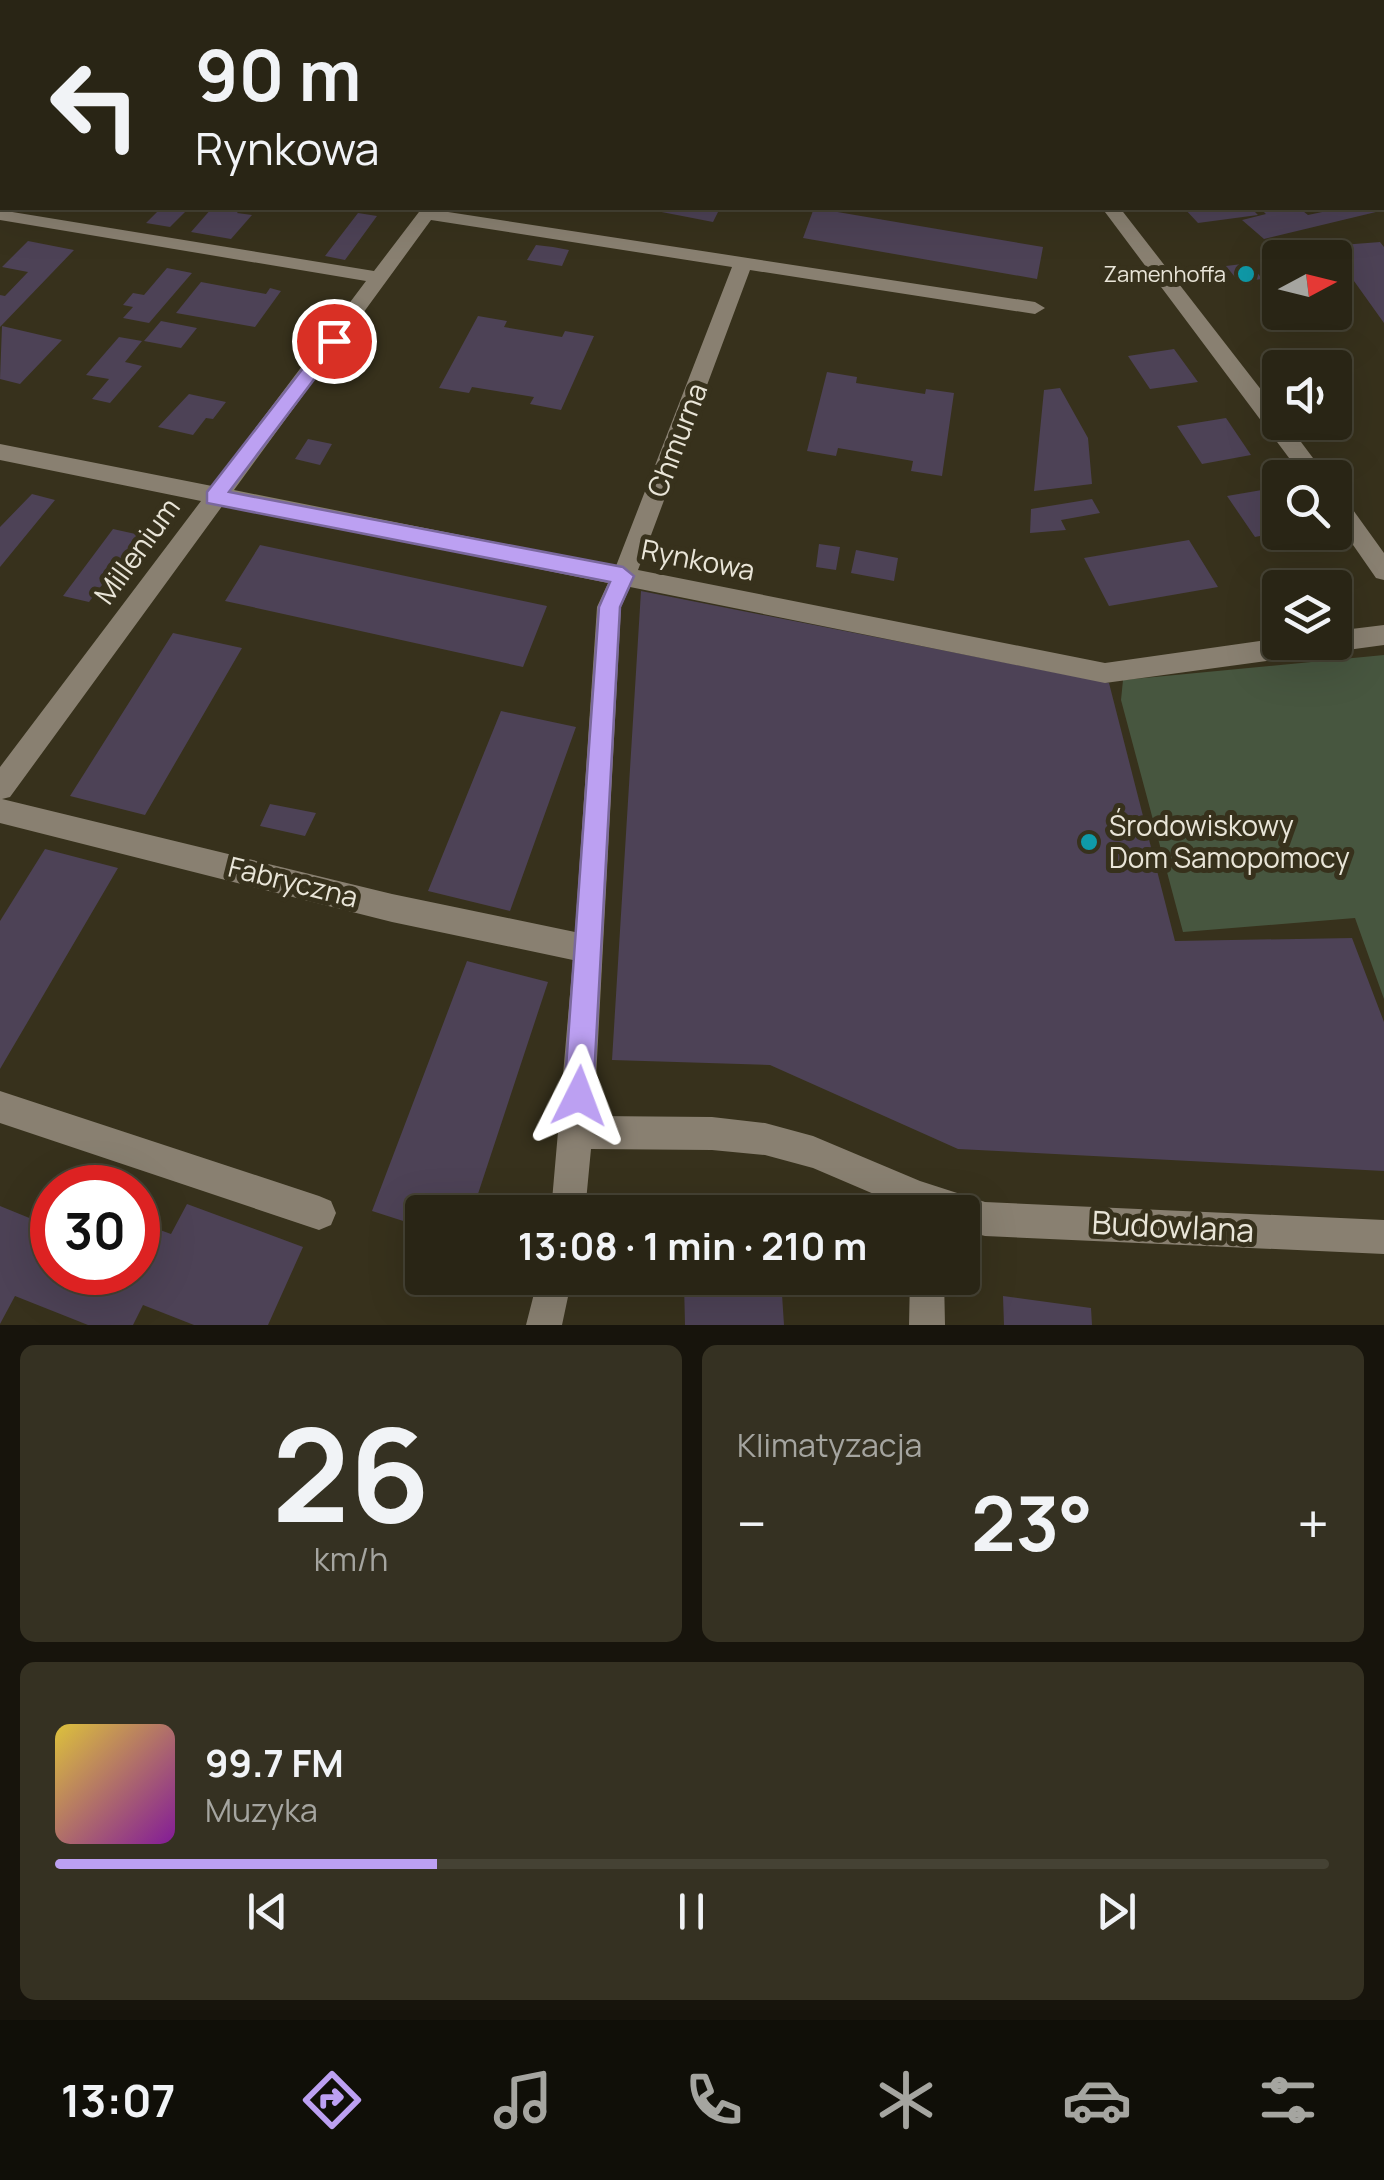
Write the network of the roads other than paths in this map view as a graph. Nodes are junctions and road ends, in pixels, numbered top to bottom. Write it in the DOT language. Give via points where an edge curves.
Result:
graph roads {
  1 [pos="1113,210"];
  2 [pos="429,211"];
  3 [pos="0,215"];
  4 [pos="742,264"];
  5 [pos="382,278"];
  6 [pos="1035,308"];
  7 [pos="0,452"];
  8 [pos="1303,460"];
  9 [pos="214,497"];
  10 [pos="1352,526"];
  11 [pos="1384,571"];
  12 [pos="623,576"];
  13 [pos="1384,634"];
  14 [pos="1352,639"];
  15 [pos="1262,651"];
  16 [pos="0,788"];
  17 [pos="0,811"];
  18 [pos="586,949"];
  19 [pos="0,1107"];
  20 [pos="577,1132"];
  21 [pos="570,1195"];
  22 [pos="904,1195"];
  23 [pos="318,1213"];
  24 [pos="980,1217"];
  25 [pos="1384,1237"];
  26 [pos="552,1295"];
  27 [pos="926,1295"];
  28 [pos="544,1325"];
  29 [pos="926,1325"];
  1 -- 8 [label="street"];
  2 -- 4 [label="street"];
  2 -- 5 [label="street, Millenium"];
  3 -- 5 [label="street"];
  4 -- 6 [label="street"];
  4 -- 12 [label="street, Chmurna"];
  5 -- 9 [label="street, Millenium"];
  7 -- 9 [label="street, Rynkowa"];
  9 -- 12 [label="street, Rynkowa"];
  9 -- 16 [label="street, Millenium"];
  10 -- 11 [label="street"];
  12 -- 15 [label="street, Rynkowa" via="1106,673"];
  12 -- 18 [label="street, Chmurna" via="610,607"];
  13 -- 14 [label="street"];
  17 -- 18 [label="street, Fabryczna"];
  18 -- 20 [label="street, Chmurna"];
  19 -- 23 [label="street"];
  20 -- 21 [label="street, Chmurna"];
  20 -- 22 [label="street, Budowlana" via="752,1136 858,1170"];
  24 -- 25 [label="street, Budowlana"];
  26 -- 28 [label="street"];
  27 -- 29 [label="street"];
}
